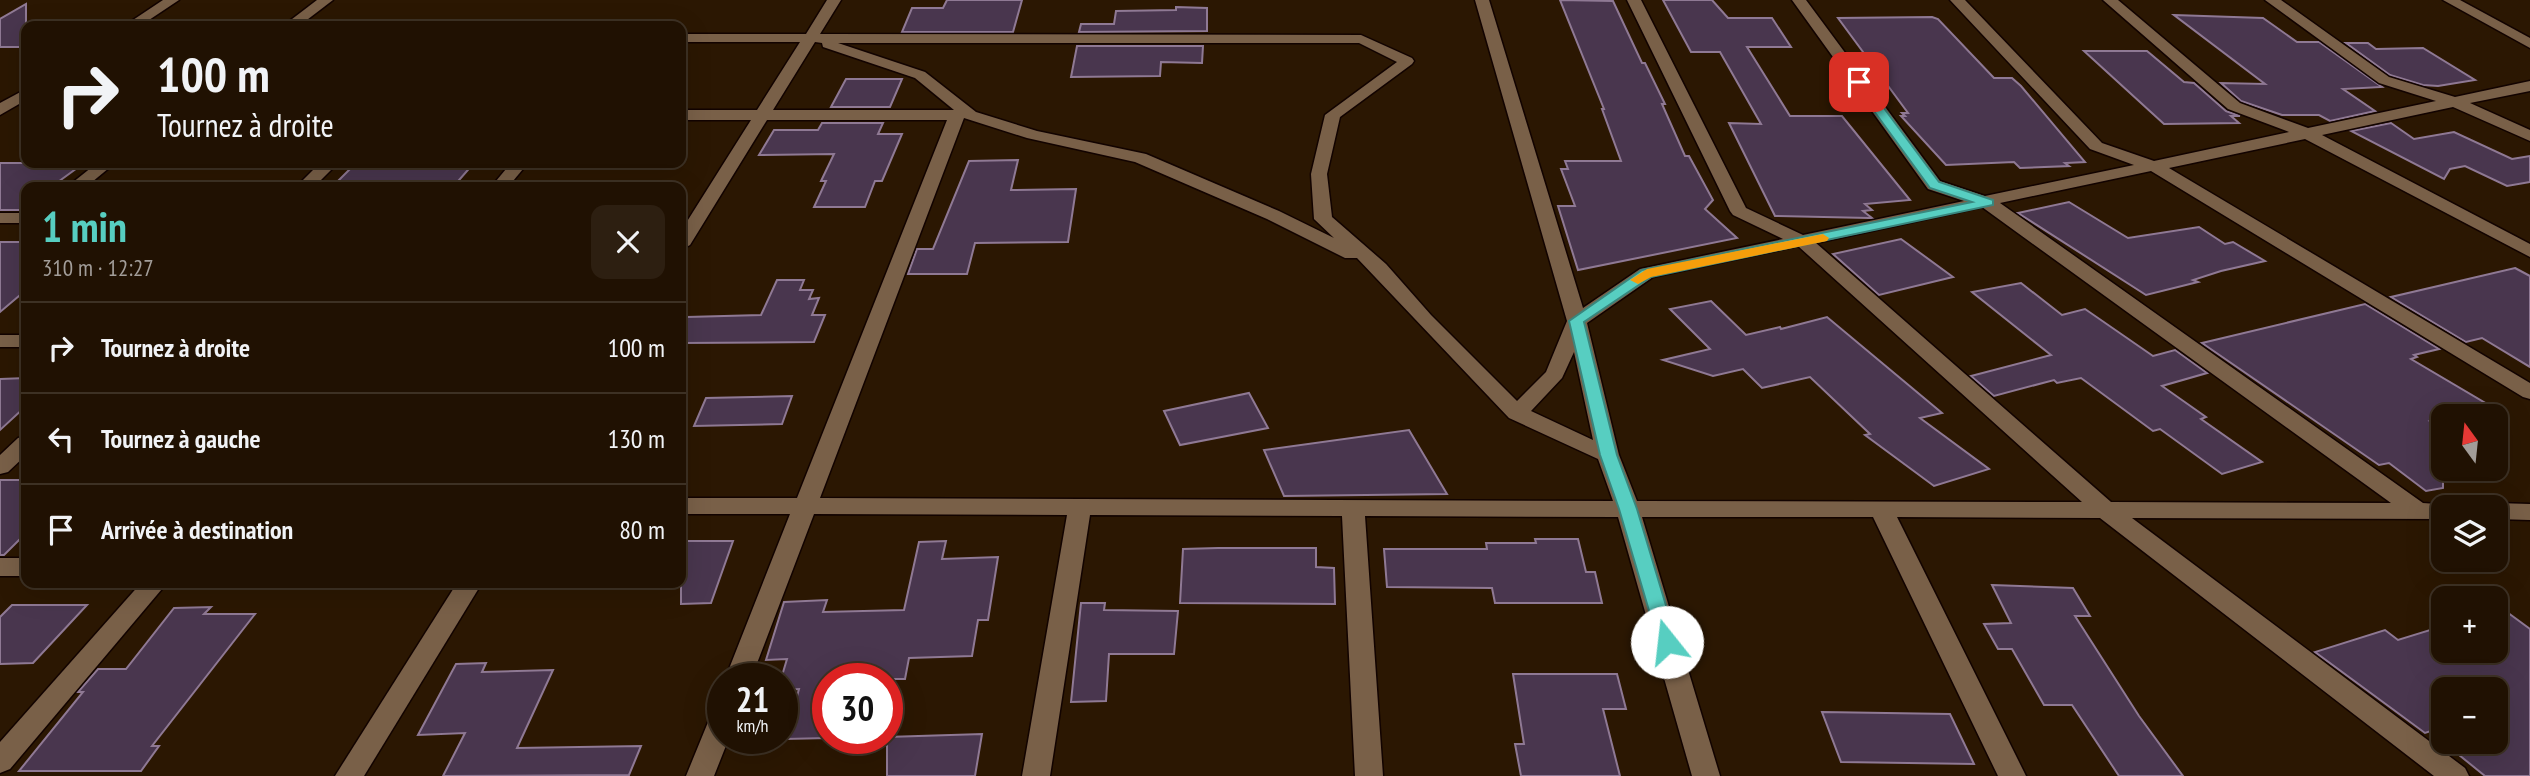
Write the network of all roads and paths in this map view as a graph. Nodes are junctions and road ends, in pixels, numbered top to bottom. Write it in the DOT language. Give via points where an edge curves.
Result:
graph roads {
  1 [pos="172,0"];
  2 [pos="326,0"];
  3 [pos="834,0"];
  4 [pos="1482,0"];
  5 [pos="1634,0"];
  6 [pos="1799,0"];
  7 [pos="1957,0"];
  8 [pos="2110,0"];
  9 [pos="2272,0"];
  10 [pos="2450,0"];
  11 [pos="139,21"];
  12 [pos="297,21"];
  13 [pos="686,38"];
  14 [pos="810,38"];
  15 [pos="2530,44"];
  16 [pos="2530,86"];
  17 [pos="21,97"];
  18 [pos="2457,103"];
  19 [pos="0,110"];
  20 [pos="686,115"];
  21 [pos="762,115"];
  22 [pos="2308,134"];
  23 [pos="2530,136"];
  24 [pos="2156,167"];
  25 [pos="100,168"];
  26 [pos="325,168"];
  27 [pos="516,168"];
  28 [pos="82,182"];
  29 [pos="309,182"];
  30 [pos="503,182"];
  31 [pos="1988,203"];
  32 [pos="0,218"];
  33 [pos="21,218"];
  34 [pos="686,237"];
  35 [pos="1804,242"];
  36 [pos="2530,251"];
  37 [pos="1379,268"];
  38 [pos="1577,321"];
  39 [pos="0,341"];
  40 [pos="21,341"];
  41 [pos="2530,392"];
  42 [pos="1517,413"];
  43 [pos="21,448"];
  44 [pos="1608,455"];
  45 [pos="0,467"];
  46 [pos="686,506"];
  47 [pos="805,506"];
  48 [pos="1080,507"];
  49 [pos="1353,508"];
  50 [pos="1628,509"];
  51 [pos="1881,509"];
  52 [pos="2105,510"];
  53 [pos="2418,511"];
  54 [pos="2431,511"];
  55 [pos="2508,512"];
  56 [pos="2530,512"];
  57 [pos="0,567"];
  58 [pos="21,567"];
  59 [pos="151,588"];
  60 [pos="467,588"];
  61 [pos="744,663"];
  62 [pos="709,754"];
  63 [pos="0,761"];
  64 [pos="349,776"];
  65 [pos="700,776"];
  66 [pos="1036,776"];
  67 [pos="1369,776"];
  68 [pos="1706,776"];
  69 [pos="2012,776"];
  70 [pos="2455,776"];
  1 -- 11 [label="street"];
  2 -- 12 [label="street"];
  3 -- 14 [label="street"];
  4 -- 38 [label="street"];
  5 -- 35 [label="street" via="1739,211"];
  6 -- 31 [label="street" via="1934,185"];
  7 -- 24 [label="street" via="2096,146"];
  8 -- 22 [label="street" via="2234,106"];
  9 -- 18 [label="street" via="2384,80"];
  10 -- 15 [label="street"];
  13 -- 14 [label="street"];
  14 -- 21 [label="street"];
  14 -- 37 [label="street" via="920,75 970,116 1032,135 1140,158 1273,215"];
  14 -- 37 [label="street" via="1360,39 1407,61 1333,115 1319,174 1323,219"];
  16 -- 18 [label="street"];
  17 -- 19 [label="street"];
  18 -- 22 [label="street"];
  18 -- 23 [label="street"];
  20 -- 21 [label="street"];
  21 -- 34 [label="street"];
  21 -- 47 [label="street" via="957,116"];
  22 -- 24 [label="street"];
  22 -- 36 [label="street"];
  24 -- 31 [label="street"];
  24 -- 41 [label="street"];
  25 -- 28 [label="street"];
  26 -- 29 [label="street"];
  27 -- 30 [label="street"];
  31 -- 35 [label="street"];
  31 -- 53 [label="street"];
  32 -- 33 [label="street"];
  35 -- 38 [label="street" via="1647,273"];
  35 -- 52 [label="street"];
  37 -- 42 [label="street"];
  38 -- 42 [label="street" via="1555,374"];
  38 -- 44 [label="street"];
  39 -- 40 [label="street"];
  42 -- 44 [label="street"];
  43 -- 45 [label="street"];
  44 -- 50 [label="street"];
  46 -- 47 [label="street"];
  47 -- 48 [label="street"];
  47 -- 61 [label="street"];
  48 -- 49 [label="street"];
  48 -- 66 [label="street"];
  49 -- 50 [label="street"];
  49 -- 67 [label="street"];
  50 -- 51 [label="street"];
  50 -- 68 [label="street"];
  51 -- 52 [label="street"];
  51 -- 69 [label="street"];
  52 -- 53 [label="street"];
  52 -- 70 [label="street"];
  53 -- 54 [label="street"];
  55 -- 56 [label="street"];
  57 -- 58 [label="street"];
  59 -- 63 [label="street"];
  60 -- 64 [label="street"];
  62 -- 65 [label="street"];
}
